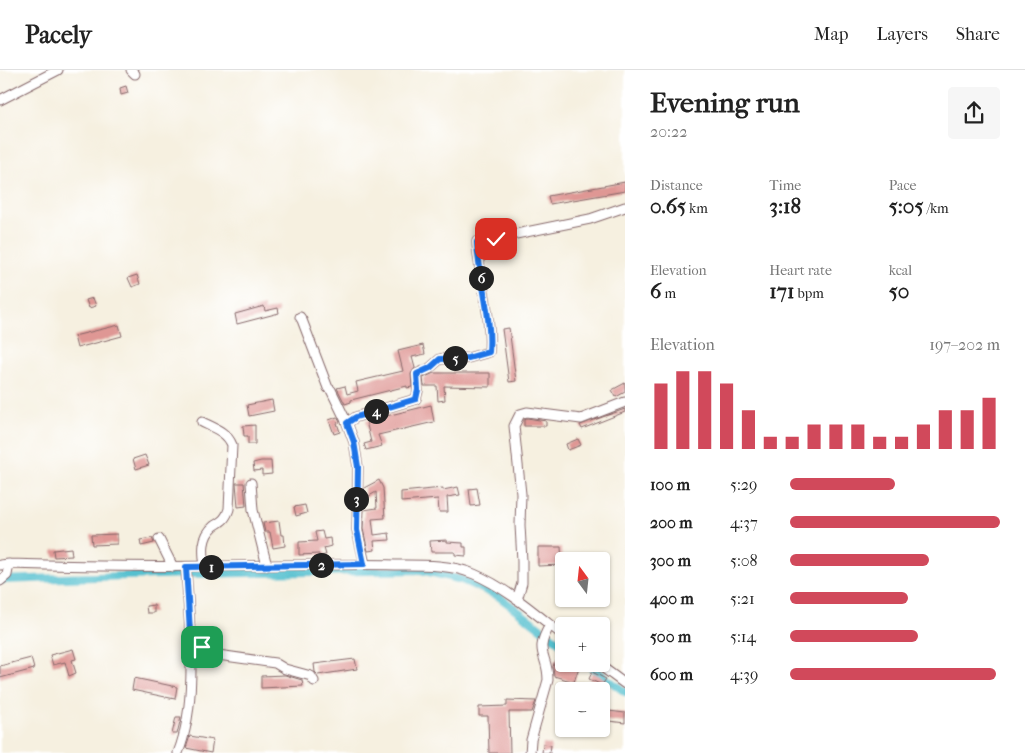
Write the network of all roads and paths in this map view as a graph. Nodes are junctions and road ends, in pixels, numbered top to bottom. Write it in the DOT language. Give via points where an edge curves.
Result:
graph roads {
  1 [pos="58,70"];
  2 [pos="0,100"];
  3 [pos="625,207"];
  4 [pos="300,317"];
  5 [pos="625,402"];
  6 [pos="202,422"];
  7 [pos="347,423"];
  8 [pos="251,483"];
  9 [pos="159,538"];
  10 [pos="5,564"];
  11 [pos="364,564"];
  12 [pos="267,566"];
  13 [pos="174,567"];
  14 [pos="186,567"];
  15 [pos="204,567"];
  16 [pos="0,581"];
  17 [pos="517,600"];
  18 [pos="550,626"];
  19 [pos="555,630"];
  20 [pos="190,632"];
  21 [pos="609,672"];
  22 [pos="314,681"];
  23 [pos="625,684"];
  24 [pos="178,753"];
  25 [pos="530,753"];
  1 -- 2 [label="street"];
  3 -- 7 [label="street" via="590,219 477,242 491,336 489,352 468,358 440,359 417,374 416,399 356,417"];
  4 -- 7 [label="street" via="328,388"];
  5 -- 17 [label="street" via="581,419 527,412 520,414 514,426 521,494 522,583"];
  6 -- 15 [label="street" via="225,434 232,445 229,509 223,521 212,528 205,539"];
  7 -- 11 [label="street" via="358,467 357,530"];
  8 -- 12 [label="street" via="253,510"];
  9 -- 13 [label="street"];
  10 -- 13 [label="street"];
  10 -- 16 [label="street" via="7,574"];
  11 -- 12 [label="street"];
  11 -- 17 [label="street" via="453,568 473,574"];
  12 -- 15 [label="street"];
  13 -- 14 [label="street"];
  14 -- 15 [label="street"];
  14 -- 20 [label="street"];
  17 -- 18 [label="street"];
  18 -- 19 [label="street"];
  18 -- 25 [label="street" via="541,647 548,680"];
  20 -- 22 [label="street" via="208,652 275,663 310,676"];
  20 -- 24 [label="street" via="188,716"];
  21 -- 23 [label="street"];
}
